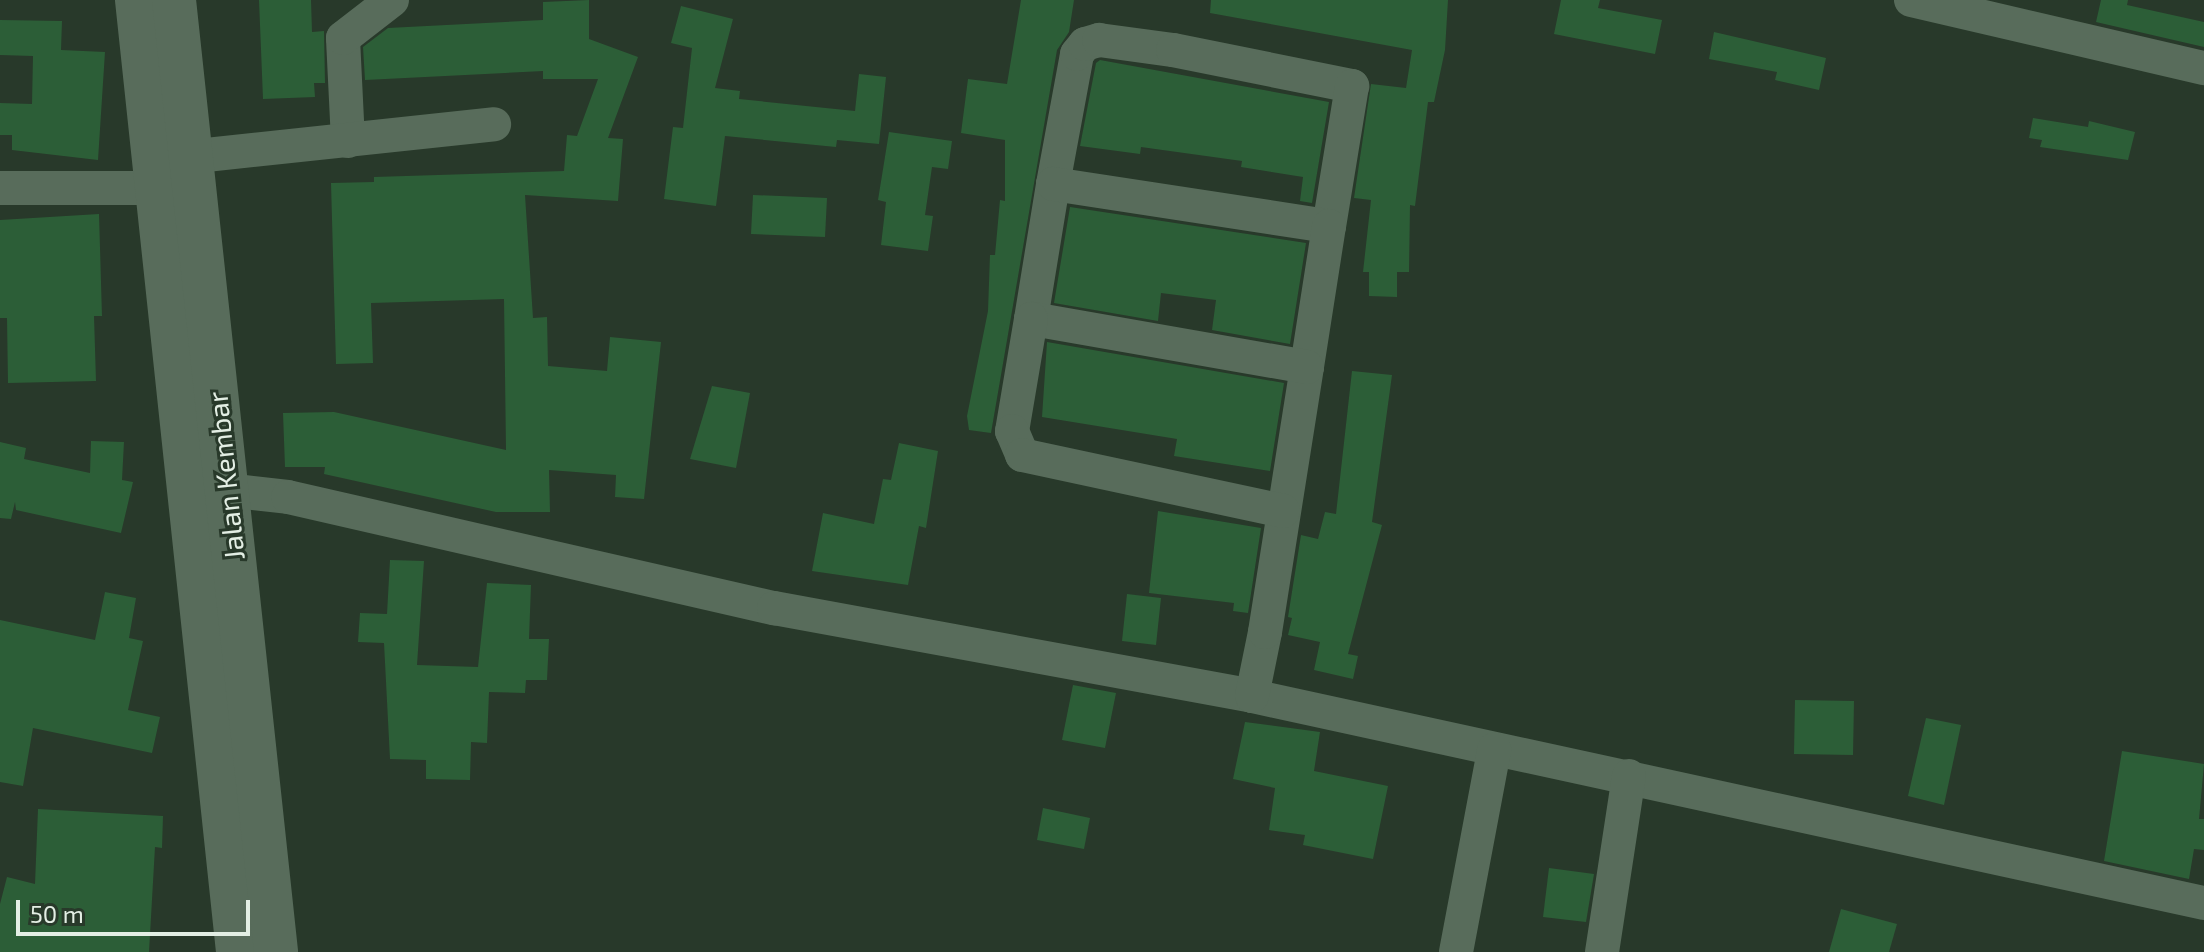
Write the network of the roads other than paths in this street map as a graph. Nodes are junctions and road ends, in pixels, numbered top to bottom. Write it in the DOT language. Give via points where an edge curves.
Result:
graph roads {
  1 [pos="137,0"];
  2 [pos="174,0"];
  3 [pos="392,0"];
  4 [pos="1911,0"];
  5 [pos="2204,68"];
  6 [pos="494,124"];
  7 [pos="348,141"];
  8 [pos="184,169"];
  9 [pos="1053,184"];
  10 [pos="0,188"];
  11 [pos="1329,226"];
  12 [pos="1031,319"];
  13 [pos="1307,367"];
  14 [pos="257,494"];
  15 [pos="1283,511"];
  16 [pos="1252,696"];
  17 [pos="1494,750"];
  18 [pos="1629,776"];
  19 [pos="2204,903"];
  20 [pos="238,952"];
  21 [pos="276,952"];
  22 [pos="1456,952"];
  23 [pos="1602,952"];
  1 -- 8 [label="main road, Jalan Kembar"];
  2 -- 8 [label="main road, Jalan Kembar"];
  3 -- 7 [label="street" via="343,38"];
  4 -- 5 [label="street"];
  6 -- 7 [label="street"];
  7 -- 8 [label="street" via="261,150"];
  8 -- 10 [label="street"];
  8 -- 14 [label="main road, Jalan Kembar"];
  8 -- 20 [label="main road, Jalan Kembar"];
  9 -- 11 [label="street"];
  9 -- 11 [label="street" via="1077,54 1085,44 1099,40 1173,50 1352,86"];
  9 -- 12 [label="street"];
  11 -- 13 [label="street"];
  12 -- 13 [label="street"];
  12 -- 15 [label="street" via="1012,431 1022,455"];
  13 -- 15 [label="street"];
  14 -- 16 [label="street" via="774,608"];
  14 -- 21 [label="main road, Jalan Kembar"];
  15 -- 16 [label="street"];
  16 -- 17 [label="street"];
  17 -- 18 [label="street"];
  17 -- 22 [label="street"];
  18 -- 19 [label="street"];
  18 -- 23 [label="street"];
}
